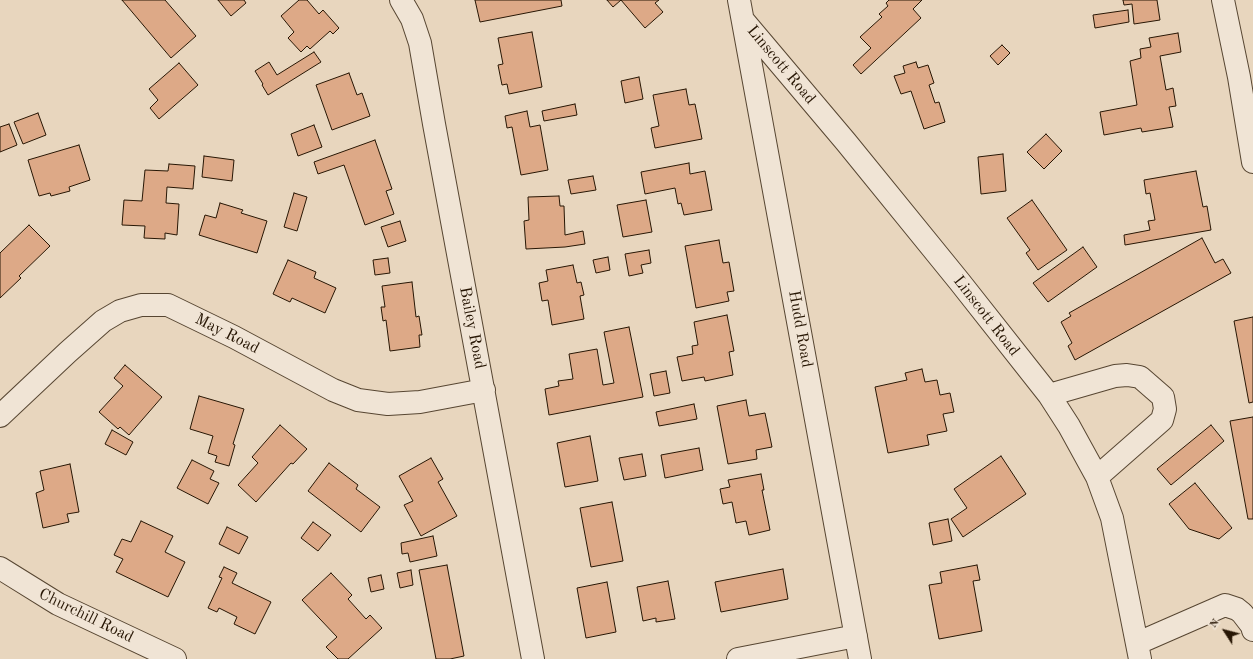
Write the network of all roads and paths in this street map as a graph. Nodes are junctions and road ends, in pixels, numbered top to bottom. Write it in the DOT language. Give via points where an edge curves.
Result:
graph roads {
  1 [pos="401,0"];
  2 [pos="1223,0"];
  3 [pos="741,10"];
  4 [pos="1246,76"];
  5 [pos="1253,162"];
  6 [pos="484,390"];
  7 [pos="1048,395"];
  8 [pos="0,416"];
  9 [pos="1097,477"];
  10 [pos="0,568"];
  11 [pos="1253,630"];
  12 [pos="856,636"];
  13 [pos="1139,651"];
  14 [pos="175,659"];
  15 [pos="533,659"];
  16 [pos="738,659"];
  17 [pos="860,659"];
  1 -- 6 [label="street, Bailey Road" via="412,19 420,43"];
  2 -- 4 [label="street"];
  3 -- 7 [label="street, Linscott Road"];
  3 -- 12 [label="street, Hudd Road"];
  4 -- 5 [label="street"];
  6 -- 8 [label="street, May Road" via="420,402 388,404 358,400 333,390 168,305 141,305 120,310 103,321"];
  6 -- 15 [label="street, Bailey Road"];
  7 -- 9 [label="street, Linscott Road" via="1069,426"];
  7 -- 9 [label="street" via="1127,375 1140,377 1162,397 1165,409 1162,420"];
  9 -- 13 [label="street, Linscott Road" via="1112,518"];
  10 -- 14 [label="street, Churchill Road" via="58,604"];
  11 -- 13 [label="street" via="1242,613 1225,605"];
  12 -- 16 [label="street"];
  12 -- 17 [label="street, Hudd Road"];
}
